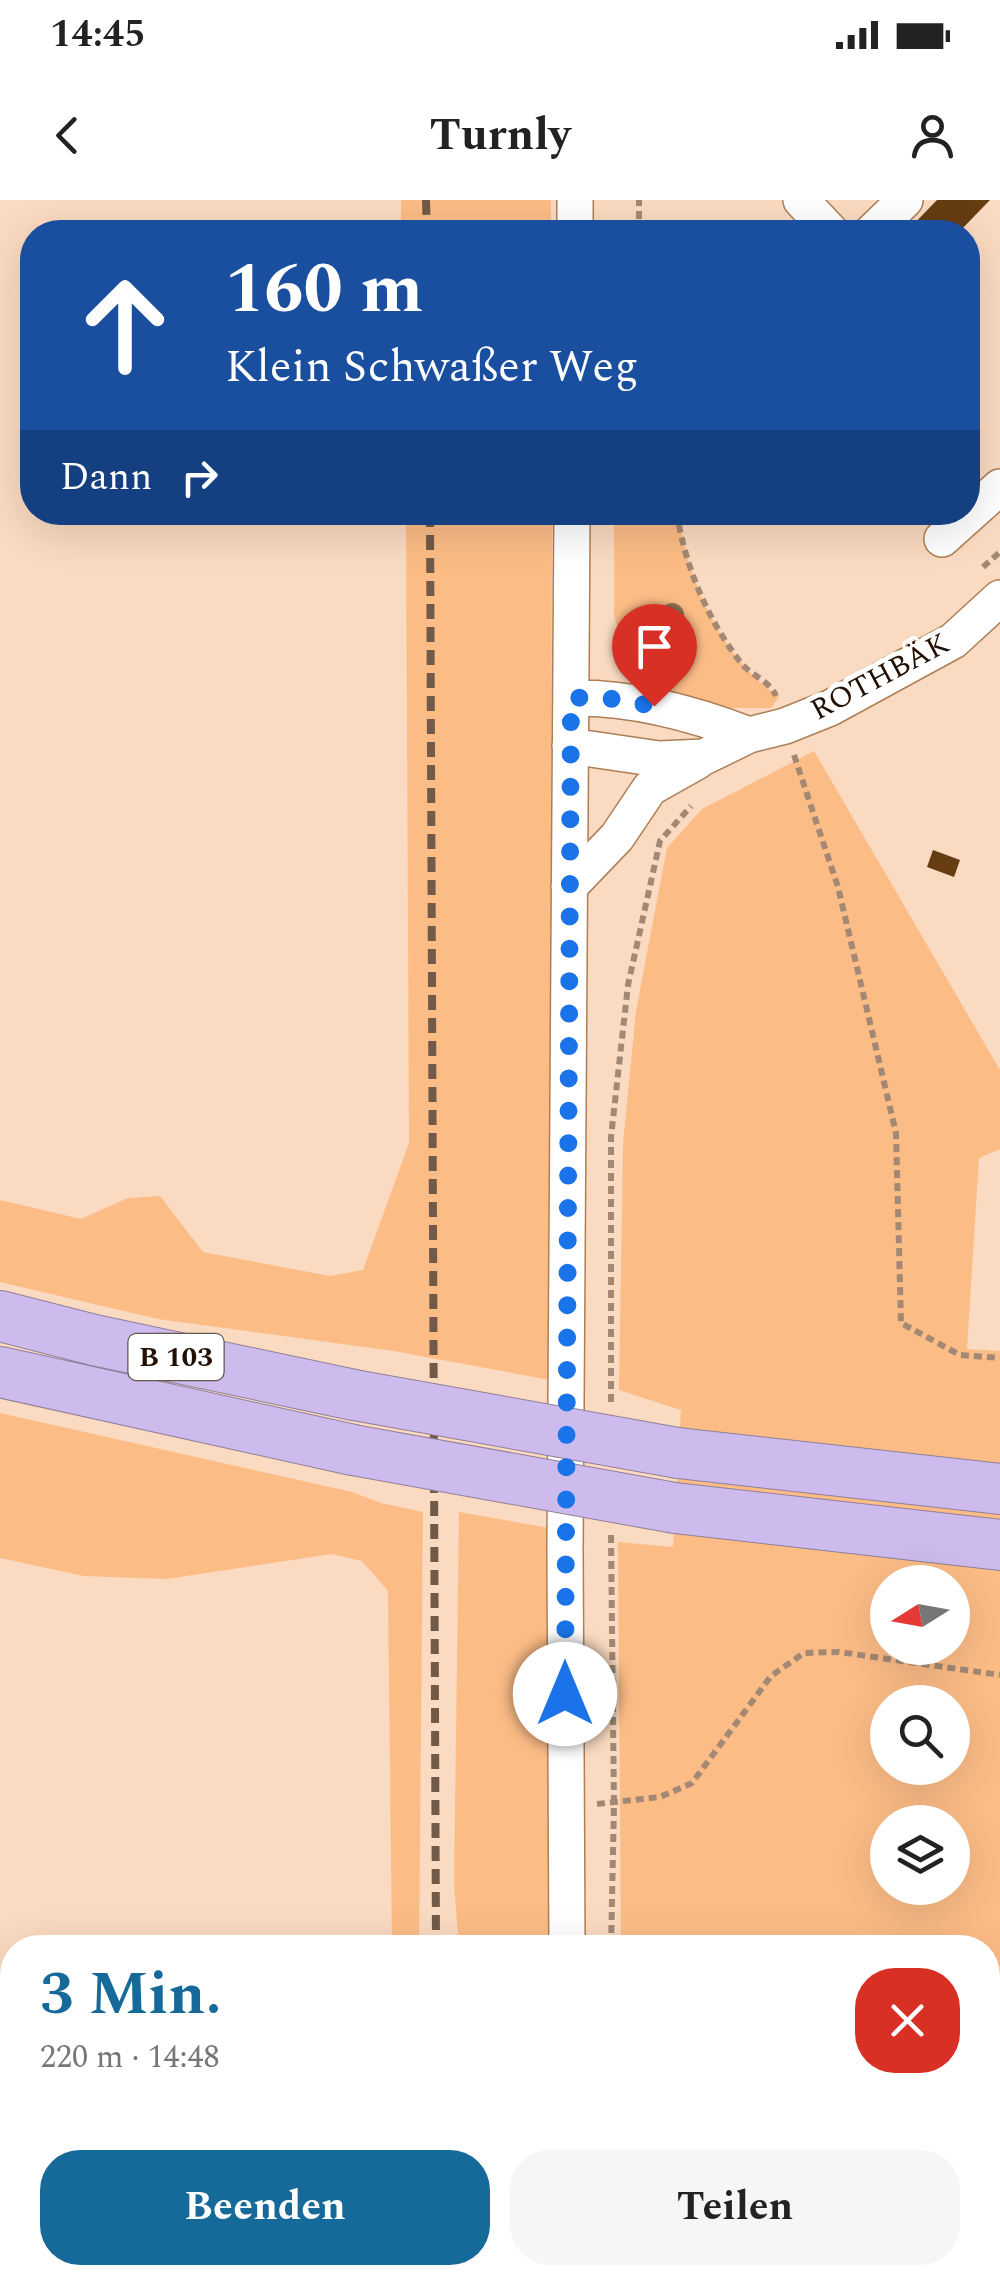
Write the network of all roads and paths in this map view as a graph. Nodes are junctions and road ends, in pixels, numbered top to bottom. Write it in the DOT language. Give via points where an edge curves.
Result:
graph roads {
  1 [pos="801,200"];
  2 [pos="904,200"];
  3 [pos="819,220"];
  4 [pos="884,220"];
  5 [pos="1000,487"];
  6 [pos="980,505"];
  7 [pos="572,525"];
  8 [pos="680,525"];
  9 [pos="958,525"];
  10 [pos="942,539"];
  11 [pos="1000,598"];
  12 [pos="774,689"];
  13 [pos="571,698"];
  14 [pos="749,735"];
  15 [pos="570,746"];
  16 [pos="704,757"];
  17 [pos="777,760"];
  18 [pos="697,800"];
  19 [pos="569,887"];
  20 [pos="0,1316"];
  21 [pos="1000,1358"];
  22 [pos="0,1372"];
  23 [pos="611,1414"];
  24 [pos="1000,1489"];
  25 [pos="611,1533"];
  26 [pos="1000,1545"];
  27 [pos="1000,1675"];
  28 [pos="565,1804"];
  29 [pos="614,1804"];
  30 [pos="566,1935"];
  31 [pos="611,1935"];
  1 -- 3 [label="street"];
  2 -- 4 [label="street"];
  5 -- 6 [label="street"];
  7 -- 13 [label="street"];
  8 -- 12 [label="path" via="724,638 745,667"];
  9 -- 10 [label="street"];
  11 -- 14 [label="street, ROTHBÄK" via="953,641 848,699"];
  13 -- 14 [label="street" via="654,706"];
  13 -- 15 [label="street"];
  14 -- 16 [label="street, ROTHBÄK"];
  15 -- 16 [label="street, ROTHBÄK"];
  15 -- 19 [label="street"];
  16 -- 19 [label="street, ROTHBÄK" via="650,788 617,837"];
  17 -- 21 [label="path" via="793,752 838,887 896,1133 901,1322 960,1355"];
  18 -- 23 [label="path" via="660,841 628,984 611,1137"];
  19 -- 28 [label="street"];
  20 -- 24 [label="highway, B 103, bridge" via="354,1395 678,1454"];
  22 -- 26 [label="highway, B 103, bridge" via="353,1450 675,1508"];
  25 -- 29 [label="path"];
  27 -- 29 [label="path" via="840,1652 804,1653 771,1676 692,1783 660,1797"];
  28 -- 29 [label="path"];
  28 -- 30 [label="street"];
  29 -- 31 [label="path"];
}
